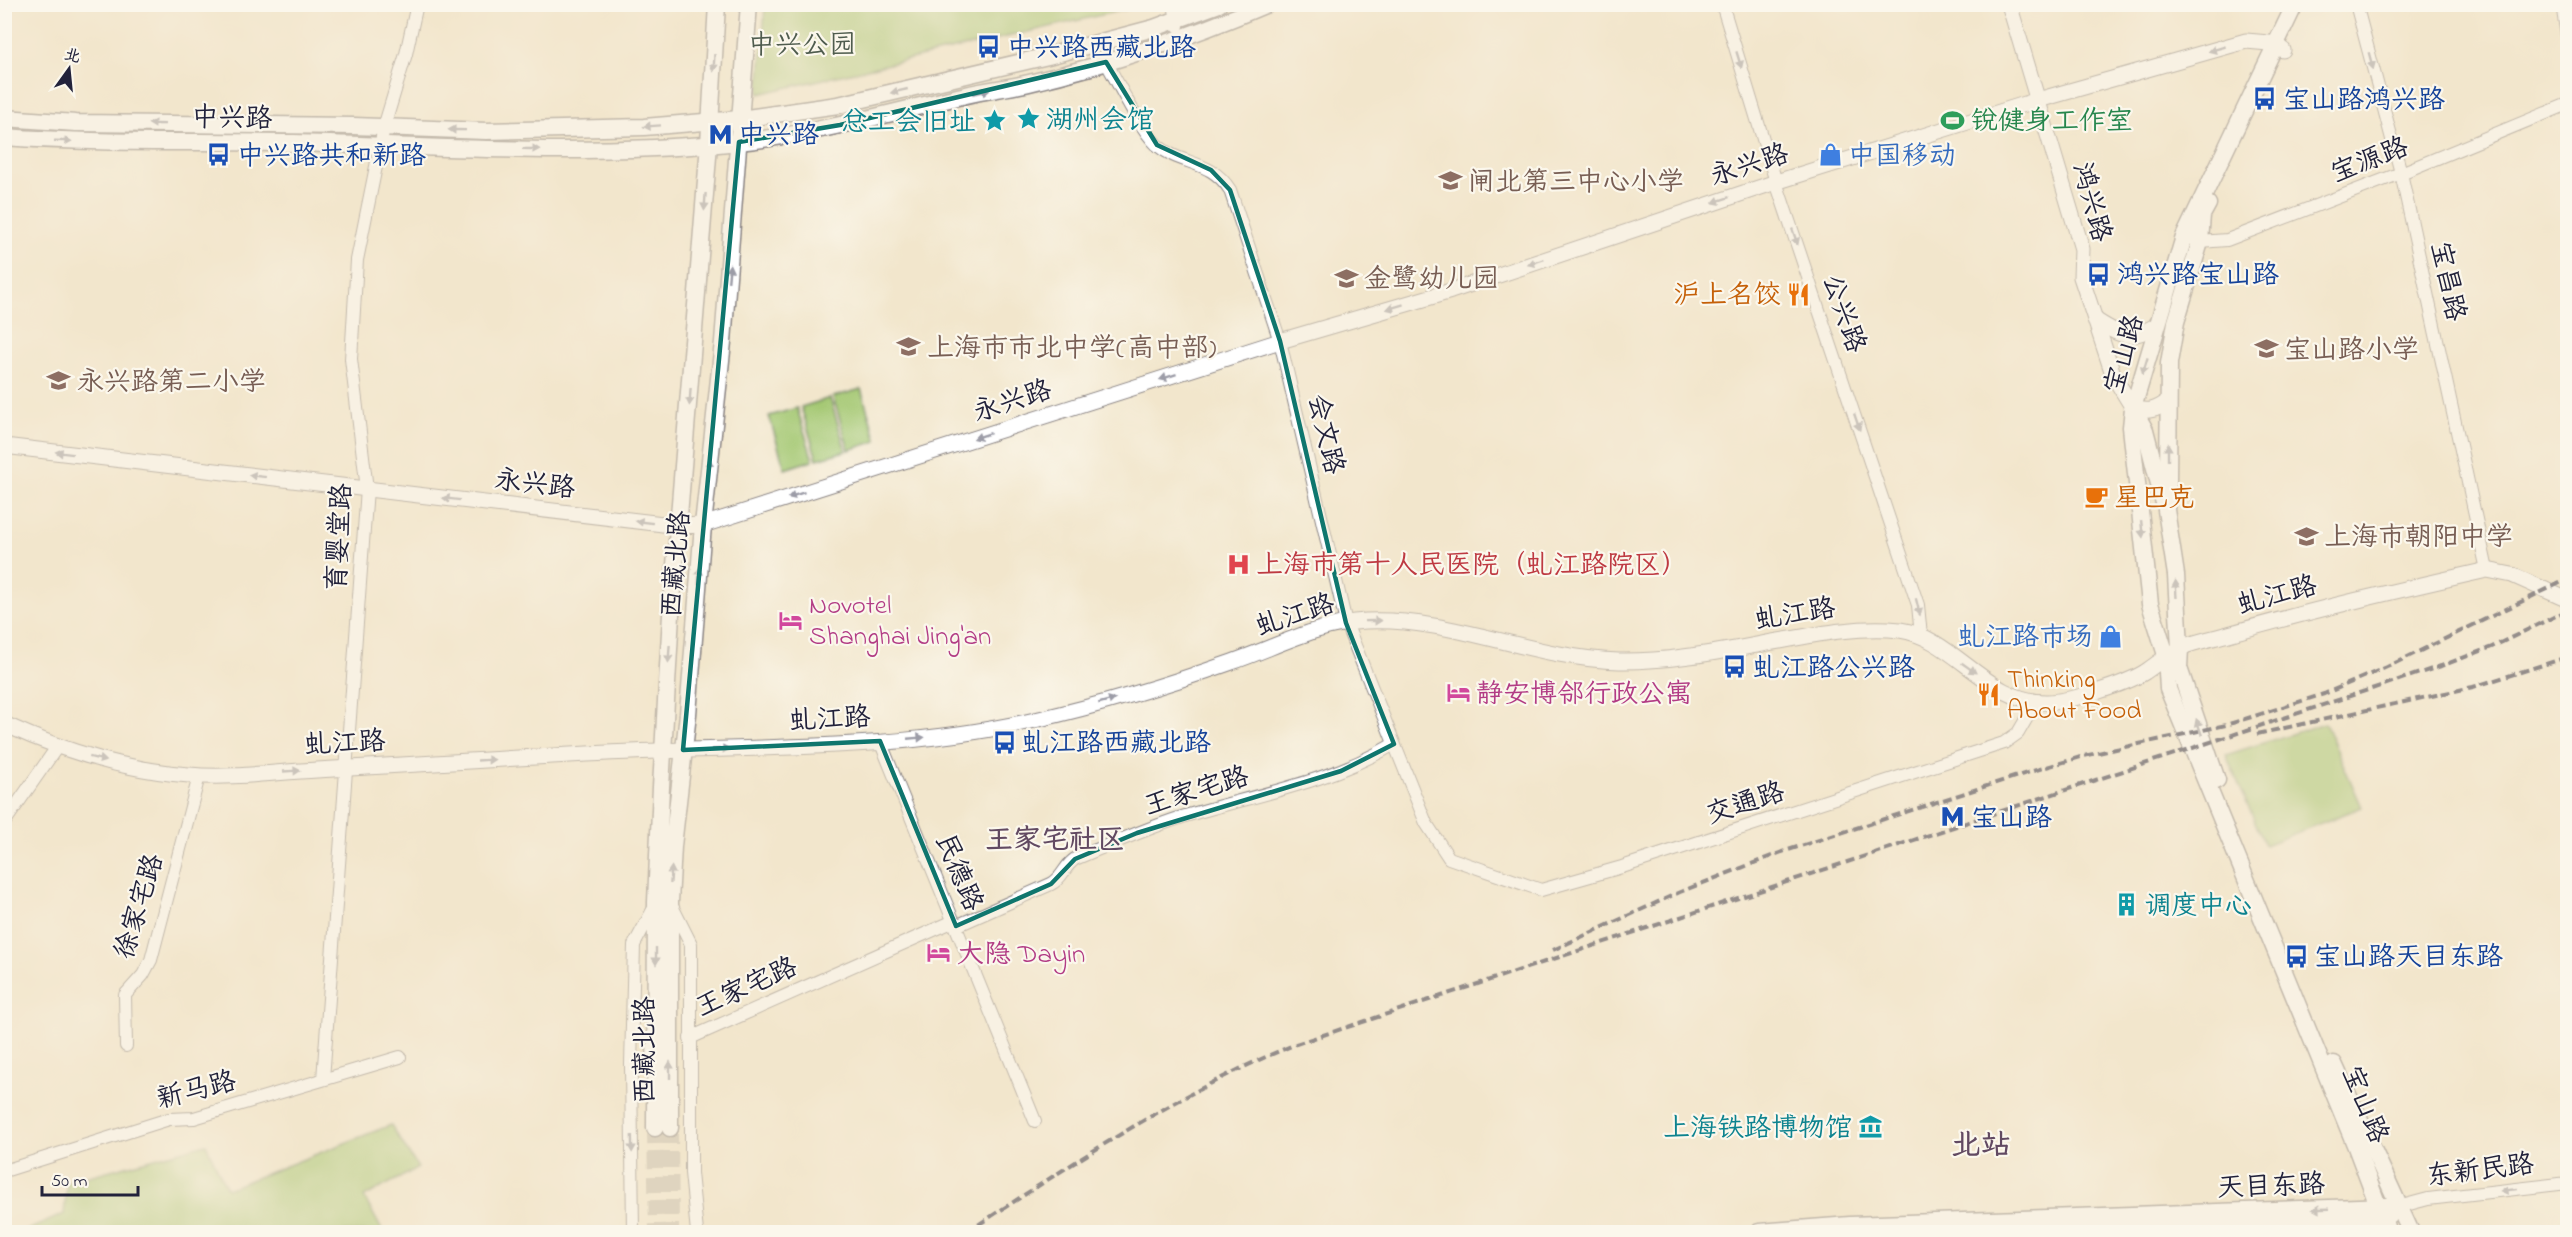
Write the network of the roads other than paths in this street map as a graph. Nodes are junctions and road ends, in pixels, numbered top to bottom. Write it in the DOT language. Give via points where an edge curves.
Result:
graph roads {
  1 [pos="417,4"];
  2 [pos="717,4"];
  3 [pos="749,4"];
  4 [pos="1219,4"];
  5 [pos="1267,4"];
  6 [pos="1722,4"];
  7 [pos="2009,4"];
  8 [pos="2295,4"];
  9 [pos="2308,4"];
  10 [pos="2356,4"];
  11 [pos="2562,4"];
  12 [pos="1175,13"];
  13 [pos="1181,39"];
  14 [pos="2568,43"];
  15 [pos="2278,47"];
  16 [pos="1106,62"];
  17 [pos="2038,100"];
  18 [pos="2568,104"];
  19 [pos="4,118"];
  20 [pos="740,119"];
  21 [pos="710,122"];
  22 [pos="384,127"];
  23 [pos="4,137"];
  24 [pos="739,141"];
  25 [pos="709,144"];
  26 [pos="380,146"];
  27 [pos="2401,173"];
  28 [pos="1776,182"];
  29 [pos="2192,239"];
  30 [pos="2097,321"];
  31 [pos="2157,325"];
  32 [pos="1280,341"];
  33 [pos="2169,401"];
  34 [pos="2133,408"];
  35 [pos="4,446"];
  36 [pos="367,489"];
  37 [pos="2166,510"];
  38 [pos="703,525"];
  39 [pos="680,526"];
  40 [pos="2487,570"];
  41 [pos="2568,600"];
  42 [pos="1346,622"];
  43 [pos="1921,636"];
  44 [pos="2173,651"];
  45 [pos="2036,702"];
  46 [pos="4,724"];
  47 [pos="880,741"];
  48 [pos="1394,744"];
  49 [pos="57,747"];
  50 [pos="663,750"];
  51 [pos="684,750"];
  52 [pos="346,768"];
  53 [pos="200,776"];
  54 [pos="4,823"];
  55 [pos="1449,858"];
  56 [pos="663,902"];
  57 [pos="955,923"];
  58 [pos="690,1038"];
  59 [pos="126,1046"];
  60 [pos="400,1057"];
  61 [pos="323,1079"];
  62 [pos="1035,1121"];
  63 [pos="662,1128"];
  64 [pos="4,1172"];
  65 [pos="2568,1183"];
  66 [pos="2398,1207"];
  67 [pos="2383,1219"];
  68 [pos="2249,1222"];
  69 [pos="1814,1230"];
  70 [pos="633,1233"];
  71 [pos="697,1233"];
  72 [pos="1759,1233"];
  73 [pos="2017,1233"];
  74 [pos="2411,1233"];
  1 -- 22 [label="street, 育婴堂路"];
  2 -- 21 [label="main road, 西藏北路, one-way"];
  3 -- 20 [label="main road, 西藏北路"];
  4 -- 12 [label="main road, 中兴路"];
  5 -- 13 [label="main road, 中兴路"];
  6 -- 28 [label="street, 公兴路, one-way"];
  7 -- 17 [label="street, 鸿兴路"];
  8 -- 15 [label="main road, 宝山路"];
  9 -- 15 [label="main road, 宝山路"];
  10 -- 27 [label="street, 宝昌路, one-way"];
  11 -- 14 [label="street"];
  12 -- 13 [label="street"];
  12 -- 20 [label="main road, 中兴路, one-way" via="1081,48 838,105"];
  13 -- 16 [label="main road, 中兴路"];
  15 -- 17 [label="street, 永兴路, one-way" via="2259,40 2246,41"];
  15 -- 29 [label="main road, 宝山路"];
  24 -- 16 [label="main road, 中兴路, one-way" via="840,125"];
  16 -- 32 [label="street, 会文路" via="1157,145 1211,170 1230,190"];
  17 -- 28 [label="street, 永兴路"];
  17 -- 30 [label="street, 鸿兴路" via="2082,249 2081,277"];
  18 -- 27 [label="street, 宝源路"];
  22 -- 19 [label="main road, 中兴路, one-way" via="75,123"];
  20 -- 21 [label="main road, 中兴路"];
  20 -- 24 [label="main road, 西藏北路"];
  21 -- 22 [label="main road, 中兴路, one-way" via="486,131"];
  21 -- 25 [label="main road, 西藏北路"];
  22 -- 26 [label="street, 育婴堂路"];
  23 -- 26 [label="main road, 中兴路, one-way"];
  24 -- 25 [label="main road, 中兴路"];
  38 -- 24 [label="main road, 西藏北路, one-way"];
  26 -- 25 [label="main road, 中兴路, one-way" via="544,150"];
  25 -- 39 [label="main road, 西藏北路, one-way"];
  26 -- 36 [label="street, 育婴堂路" via="357,260 351,359"];
  27 -- 29 [label="street, 宝源路" via="2228,240"];
  27 -- 40 [label="street, 宝昌路"];
  28 -- 32 [label="street, 永兴路, one-way" via="1451,291"];
  28 -- 43 [label="street, 公兴路, one-way" via="1918,605"];
  29 -- 31 [label="main road, 宝山路"];
  29 -- 33 [label="main road, 宝山路" via="2169,363"];
  30 -- 31 [label="street" via="2126,336 2140,335"];
  30 -- 34 [label="street, 鸿兴路" via="2114,377"];
  31 -- 34 [label="main road, 宝山路, one-way"];
  32 -- 38 [label="street, 永兴路, one-way"];
  32 -- 42 [label="street, 会文路"];
  33 -- 34 [label="street" via="2147,412"];
  37 -- 33 [label="main road, 宝山路, one-way"];
  34 -- 37 [label="main road" via="2145,430"];
  34 -- 44 [label="main road, 宝山路, one-way" via="2131,427 2151,604"];
  36 -- 35 [label="street, 永兴路, one-way"];
  39 -- 36 [label="street, 永兴路, one-way"];
  36 -- 52 [label="street, 育婴堂路"];
  44 -- 37 [label="main road, 宝山路, one-way" via="2176,575"];
  38 -- 39 [label="street, 永兴路"];
  51 -- 38 [label="main road, 西藏北路, one-way"];
  39 -- 50 [label="main road, 西藏北路, one-way"];
  40 -- 41 [label="street, 虬江路" via="2512,575"];
  40 -- 44 [label="street, 虬江路" via="2275,620"];
  42 -- 43 [label="street, 虬江路, one-way" via="1418,623 1569,655 1619,661 1686,656 1850,629 1894,630"];
  47 -- 42 [label="street, 虬江路, one-way" via="952,735 1039,719 1155,688"];
  42 -- 48 [label="street, 会文路"];
  43 -- 45 [label="street, 虬江路, one-way" via="1994,685"];
  44 -- 45 [label="street, 虬江路" via="2124,682 2059,702"];
  66 -- 44 [label="main road, 宝山路, one-way" via="2247,865"];
  44 -- 67 [label="main road, 宝山路" via="2168,689"];
  45 -- 55 [label="street, 交通路" via="2018,733 2004,743 1541,890"];
  46 -- 49 [label="street, 虬江路"];
  51 -- 47 [label="street, 虬江路, one-way"];
  47 -- 57 [label="street, 民德路"];
  48 -- 55 [label="street, 会文路" via="1426,824"];
  48 -- 57 [label="street, 王家宅路" via="1341,771 1137,833 1075,859 1058,880"];
  49 -- 53 [label="street, 虬江路, one-way" via="127,766"];
  49 -- 54 [label="street"];
  50 -- 51 [label="street, 虬江路"];
  52 -- 50 [label="street, 虬江路, one-way"];
  50 -- 56 [label="main road, 西藏北路"];
  56 -- 51 [label="main road, 西藏北路, one-way"];
  53 -- 52 [label="street, 虬江路, one-way"];
  52 -- 61 [label="street, 育婴堂路"];
  53 -- 59 [label="street, 徐家宅路" via="151,960 125,995"];
  56 -- 58 [label="street" via="692,944"];
  56 -- 63 [label="main road, 西藏北路"];
  56 -- 70 [label="street, one-way" via="634,945"];
  57 -- 58 [label="street, 王家宅路"];
  57 -- 62 [label="street, 民德路"];
  58 -- 71 [label="street" via="691,1173"];
  60 -- 61 [label="street, 新马路"];
  61 -- 64 [label="street, 新马路" via="194,1118 169,1119"];
  65 -- 66 [label="street, 东新民路, one-way" via="2428,1199"];
  66 -- 67 [label="main road, 天目东路"];
  66 -- 74 [label="main road, 宝山路"];
  67 -- 68 [label="main road, 天目东路"];
  68 -- 69 [label="main road, 天目东路"];
  68 -- 73 [label="main road, 天目东路"];
  69 -- 72 [label="main road, 天目东路"];
}
